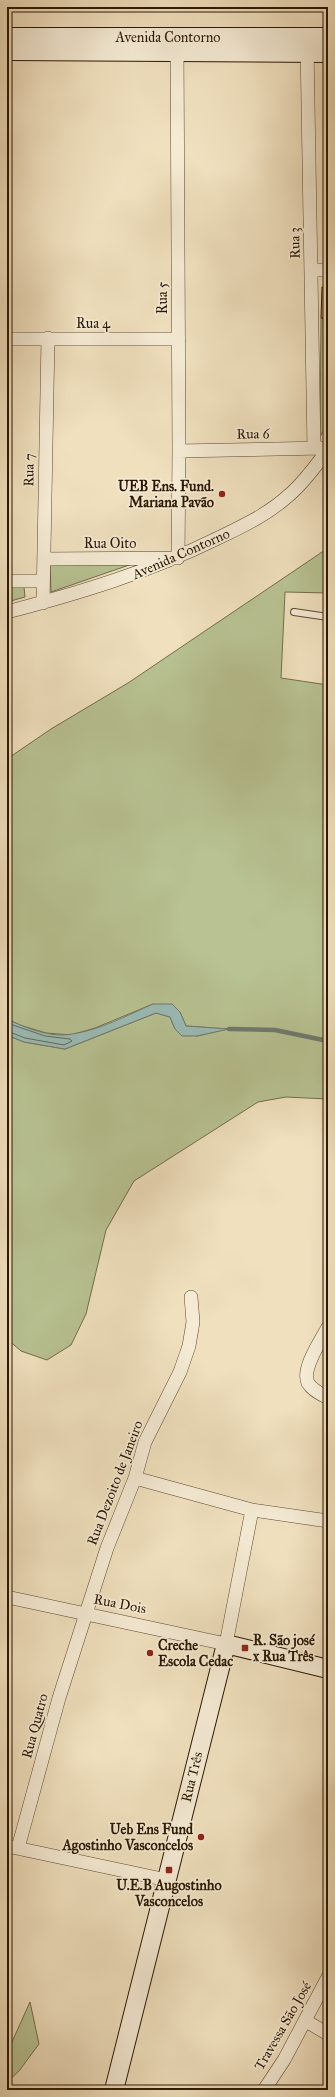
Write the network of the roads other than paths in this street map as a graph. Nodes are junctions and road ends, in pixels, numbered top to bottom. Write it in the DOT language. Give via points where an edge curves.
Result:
graph roads {
  1 [pos="7,37"];
  2 [pos="328,37"];
  3 [pos="177,45"];
  4 [pos="307,45"];
  5 [pos="7,51"];
  6 [pos="328,53"];
  7 [pos="311,270"];
  8 [pos="328,270"];
  9 [pos="48,338"];
  10 [pos="7,339"];
  11 [pos="178,339"];
  12 [pos="314,448"];
  13 [pos="328,449"];
  14 [pos="179,451"];
  15 [pos="178,558"];
  16 [pos="44,559"];
  17 [pos="7,581"];
  18 [pos="43,581"];
  19 [pos="43,603"];
  20 [pos="7,612"];
  21 [pos="294,612"];
  22 [pos="328,617"];
  23 [pos="191,1297"];
  24 [pos="328,1327"];
  25 [pos="328,1398"];
  26 [pos="135,1478"];
  27 [pos="252,1510"];
  28 [pos="328,1521"];
  29 [pos="7,1597"];
  30 [pos="84,1613"];
  31 [pos="226,1644"];
  32 [pos="328,1669"];
  33 [pos="10,1848"];
  34 [pos="167,1880"];
  35 [pos="328,1977"];
  36 [pos="306,2022"];
  37 [pos="328,2034"];
  38 [pos="114,2090"];
  39 [pos="264,2090"];
  1 -- 3 [label="street, Avenida Contorno"];
  2 -- 4 [label="street, Avenida Contorno"];
  3 -- 4 [label="street, Avenida Contorno"];
  3 -- 5 [label="street, Avenida Contorno"];
  3 -- 11 [label="street, Rua 5"];
  4 -- 6 [label="street, Avenida Contorno"];
  4 -- 7 [label="street, Rua 3"];
  7 -- 8 [label="street"];
  7 -- 12 [label="street, Rua 3"];
  9 -- 10 [label="street, Rua 4"];
  9 -- 11 [label="street, Rua 4"];
  9 -- 16 [label="street, Rua 7"];
  11 -- 14 [label="street, Rua 5"];
  12 -- 13 [label="street, Rua 6"];
  12 -- 14 [label="street, Rua 6"];
  13 -- 15 [label="street, Avenida Contorno" via="299,486 274,507 252,522"];
  14 -- 15 [label="street, Rua 5"];
  15 -- 16 [label="street, Rua Oito"];
  15 -- 19 [label="street, Avenida Contorno" via="112,583"];
  16 -- 18 [label="street, Rua 7"];
  17 -- 18 [label="street"];
  18 -- 19 [label="street, Rua 7"];
  19 -- 20 [label="street, Avenida Contorno"];
  21 -- 22 [label="lane"];
  23 -- 26 [label="street, Rua Dezoito de Janeiro" via="194,1322 189,1346 180,1372 145,1442"];
  24 -- 25 [label="street" via="307,1368 306,1377 314,1390"];
  26 -- 27 [label="street"];
  26 -- 30 [label="street, Rua Dezoito de Janeiro" via="106,1548"];
  27 -- 28 [label="street"];
  27 -- 31 [label="street, Rua Três"];
  29 -- 30 [label="street, Rua Dois"];
  30 -- 31 [label="street, Rua Dois"];
  30 -- 33 [label="street, Rua Quatro"];
  31 -- 32 [label="street"];
  31 -- 34 [label="street, Rua Três"];
  33 -- 34 [label="street"];
  34 -- 38 [label="street, Rua Três"];
  35 -- 36 [label="street, Travessa São José"];
  36 -- 37 [label="street"];
  36 -- 39 [label="street, Travessa São José"];
}
